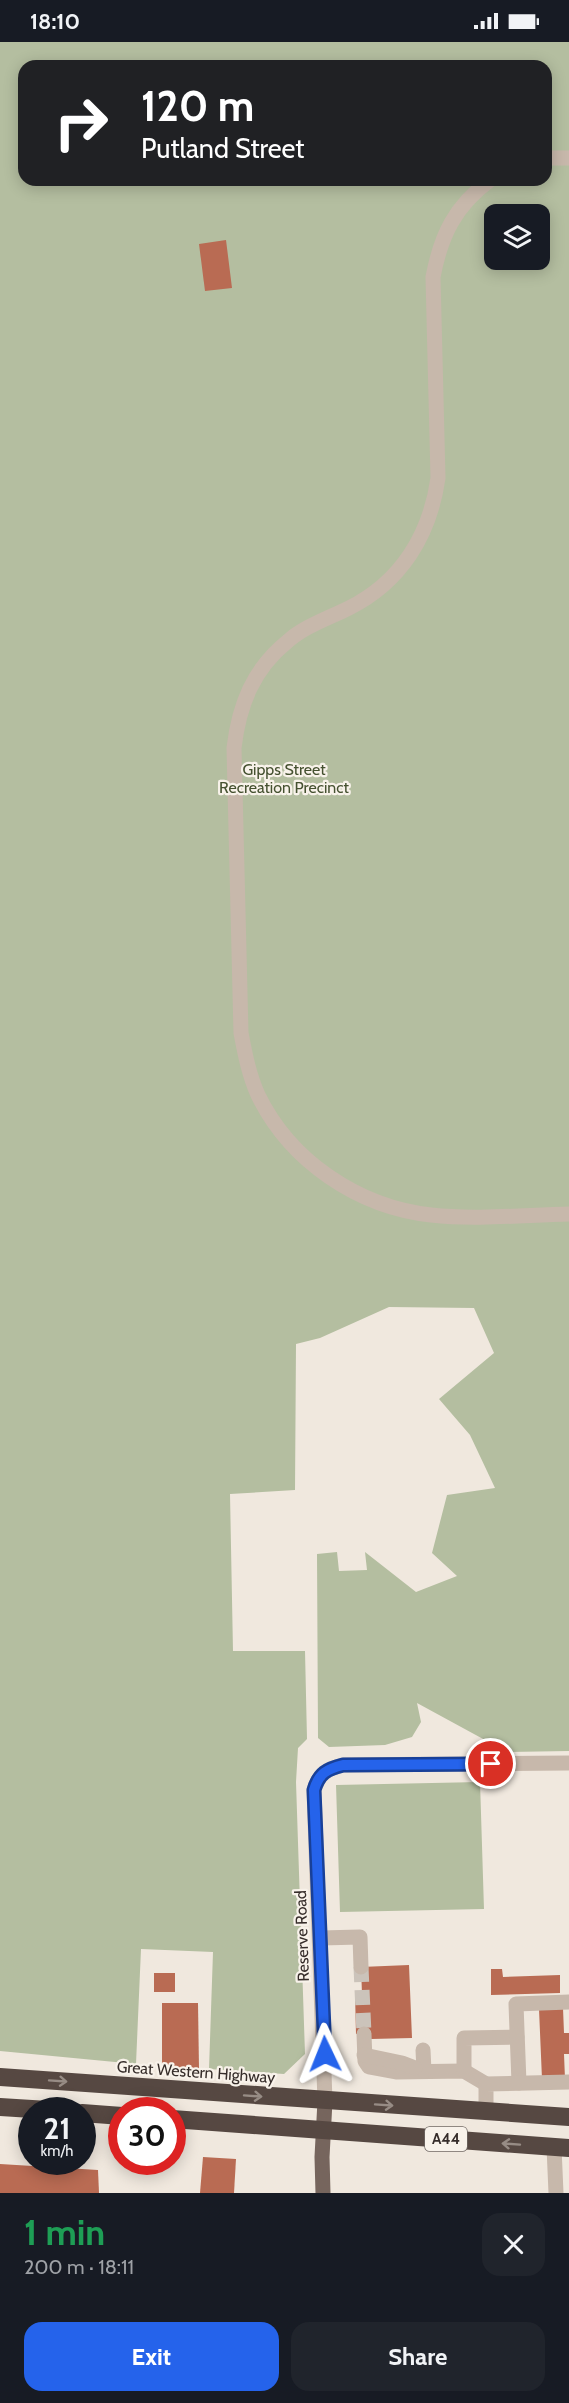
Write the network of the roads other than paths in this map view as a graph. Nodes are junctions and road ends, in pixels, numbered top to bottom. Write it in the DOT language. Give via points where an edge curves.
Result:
graph roads {
  1 [pos="552,158"];
  2 [pos="569,158"];
  3 [pos="483,186"];
  4 [pos="569,1214"];
  5 [pos="569,1763"];
  6 [pos="321,1938"];
  7 [pos="361,1967"];
  8 [pos="569,2002"];
  9 [pos="363,2034"];
  10 [pos="517,2037"];
  11 [pos="423,2050"];
  12 [pos="424,2071"];
  13 [pos="464,2071"];
  14 [pos="0,2077"];
  15 [pos="569,2082"];
  16 [pos="519,2083"];
  17 [pos="486,2084"];
  18 [pos="325,2101"];
  19 [pos="0,2107"];
  20 [pos="18,2108"];
  21 [pos="486,2112"];
  22 [pos="569,2117"];
  23 [pos="186,2121"];
  24 [pos="324,2131"];
  25 [pos="561,2147"];
  26 [pos="323,2193"];
  27 [pos="556,2193"];
  1 -- 2 [label="street"];
  3 -- 4 [label="street" via="452,219 441,240 433,277 438,478 422,535 404,565 385,585 290,639 276,652 242,703 234,748 241,1033 250,1074 268,1112 298,1151 341,1186 386,1205 433,1215"];
  5 -- 6 [label="street, Reserve Road" via="330,1768 318,1777 314,1790"];
  6 -- 7 [label="street" via="360,1937"];
  6 -- 18 [label="street, Reserve Road"];
  8 -- 10 [label="street" via="516,2004"];
  9 -- 12 [label="street" via="364,2055"];
  10 -- 13 [label="street" via="464,2038"];
  10 -- 16 [label="street"];
  11 -- 12 [label="street"];
  12 -- 13 [label="street"];
  13 -- 17 [label="street"];
  14 -- 18 [label="highway, Great Western Highway / A44, one-way"];
  15 -- 16 [label="street"];
  16 -- 17 [label="street"];
  17 -- 21 [label="street"];
  18 -- 21 [label="highway, Great Western Highway / A44, one-way"];
  18 -- 24 [label="main road"];
  19 -- 20 [label="highway"];
  21 -- 22 [label="highway, Great Western Highway / A44"];
  23 -- 24 [label="highway, A44"];
  25 -- 24 [label="highway, A44, one-way"];
  24 -- 26 [label="main road"];
  25 -- 27 [label="street"];
}
